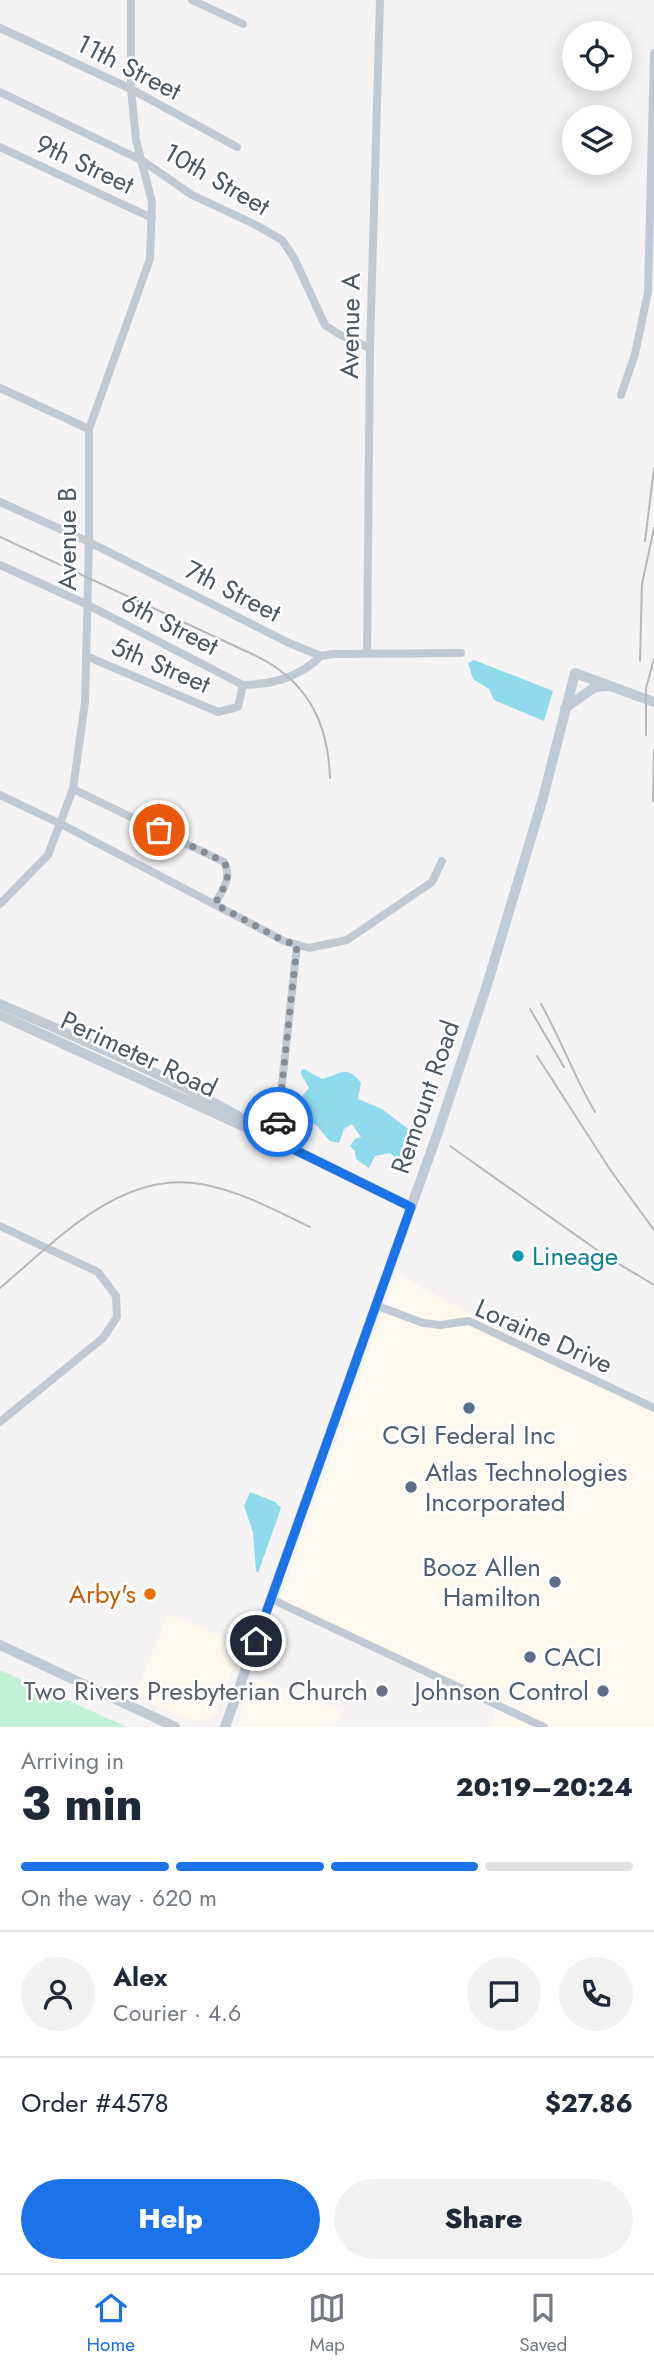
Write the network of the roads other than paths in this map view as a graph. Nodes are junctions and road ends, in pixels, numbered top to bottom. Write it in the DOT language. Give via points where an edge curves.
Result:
graph roads {
  1 [pos="131,0"];
  2 [pos="192,0"];
  3 [pos="380,0"];
  4 [pos="243,24"];
  5 [pos="0,28"];
  6 [pos="654,53"];
  7 [pos="131,89"];
  8 [pos="0,92"];
  9 [pos="0,147"];
  10 [pos="237,147"];
  11 [pos="143,161"];
  12 [pos="152,218"];
  13 [pos="370,348"];
  14 [pos="0,388"];
  15 [pos="621,395"];
  16 [pos="89,429"];
  17 [pos="0,502"];
  18 [pos="89,542"];
  19 [pos="0,565"];
  20 [pos="88,605"];
  21 [pos="367,653"];
  22 [pos="461,653"];
  23 [pos="86,656"];
  24 [pos="321,656"];
  25 [pos="243,685"];
  26 [pos="615,687"];
  27 [pos="654,702"];
  28 [pos="565,708"];
  29 [pos="73,789"];
  30 [pos="0,795"];
  31 [pos="61,824"];
  32 [pos="442,861"];
  33 [pos="0,904"];
  34 [pos="215,904"];
  35 [pos="297,945"];
  36 [pos="0,1004"];
  37 [pos="0,1015"];
  38 [pos="141,1066"];
  39 [pos="136,1079"];
  40 [pos="285,1145"];
  41 [pos="411,1207"];
  42 [pos="0,1226"];
  43 [pos="375,1304"];
  44 [pos="654,1408"];
  45 [pos="0,1422"];
  46 [pos="271,1599"];
  47 [pos="0,1645"];
  48 [pos="175,1727"];
  49 [pos="225,1727"];
  50 [pos="544,1727"];
  1 -- 7 [label="street, Avenue B"];
  2 -- 4 [label="street"];
  3 -- 13 [label="street, Avenue A"];
  5 -- 7 [label="street, 11th Street"];
  6 -- 15 [label="street" via="648,292"];
  7 -- 10 [label="street, 11th Street"];
  7 -- 11 [label="street, Avenue B"];
  8 -- 11 [label="street, 10th Street"];
  9 -- 12 [label="street, 9th Street"];
  11 -- 12 [label="street, Avenue B"];
  11 -- 13 [label="street, 10th Street" via="192,195 282,240 325,325"];
  12 -- 16 [label="street, Avenue B" via="150,259"];
  13 -- 21 [label="street, Avenue A"];
  14 -- 16 [label="street"];
  16 -- 18 [label="street, Avenue B"];
  17 -- 18 [label="street, 7th Street"];
  18 -- 20 [label="street, Avenue B"];
  18 -- 24 [label="street, 7th Street"];
  19 -- 20 [label="street, 6th Street"];
  20 -- 23 [label="street, Avenue B"];
  20 -- 25 [label="street, 6th Street"];
  21 -- 22 [label="street, 7th Street"];
  21 -- 24 [label="street, 7th Street"];
  23 -- 25 [label="street, 5th Street" via="218,712 238,707"];
  23 -- 29 [label="street, Avenue B"];
  24 -- 25 [label="street" via="290,678"];
  26 -- 27 [label="main road"];
  26 -- 28 [label="main road" via="595,687"];
  26 -- 28 [label="main road, Remount Road" via="576,669"];
  28 -- 41 [label="main road, Remount Road" via="487,985"];
  29 -- 31 [label="street, Avenue B"];
  29 -- 34 [label="street" via="224,862 229,869"];
  30 -- 31 [label="street"];
  31 -- 33 [label="street, Avenue B" via="48,855"];
  31 -- 34 [label="street"];
  32 -- 35 [label="street" via="432,882 347,940 309,948"];
  34 -- 35 [label="street"];
  35 -- 40 [label="street" via="278,1121"];
  36 -- 38 [label="main road"];
  37 -- 39 [label="main road, Perimeter Road"];
  38 -- 39 [label="main road"];
  38 -- 40 [label="main road"];
  39 -- 40 [label="main road, Perimeter Road"];
  40 -- 41 [label="main road, Perimeter Road"];
  41 -- 43 [label="main road, Remount Road"];
  42 -- 45 [label="street" via="98,1272 116,1296 117,1317 103,1338"];
  43 -- 44 [label="street, Loraine Drive" via="422,1324 469,1321"];
  43 -- 46 [label="main road, Remount Road"];
  46 -- 49 [label="main road, Remount Road"];
  46 -- 50 [label="street"];
  47 -- 48 [label="main road"];
}
